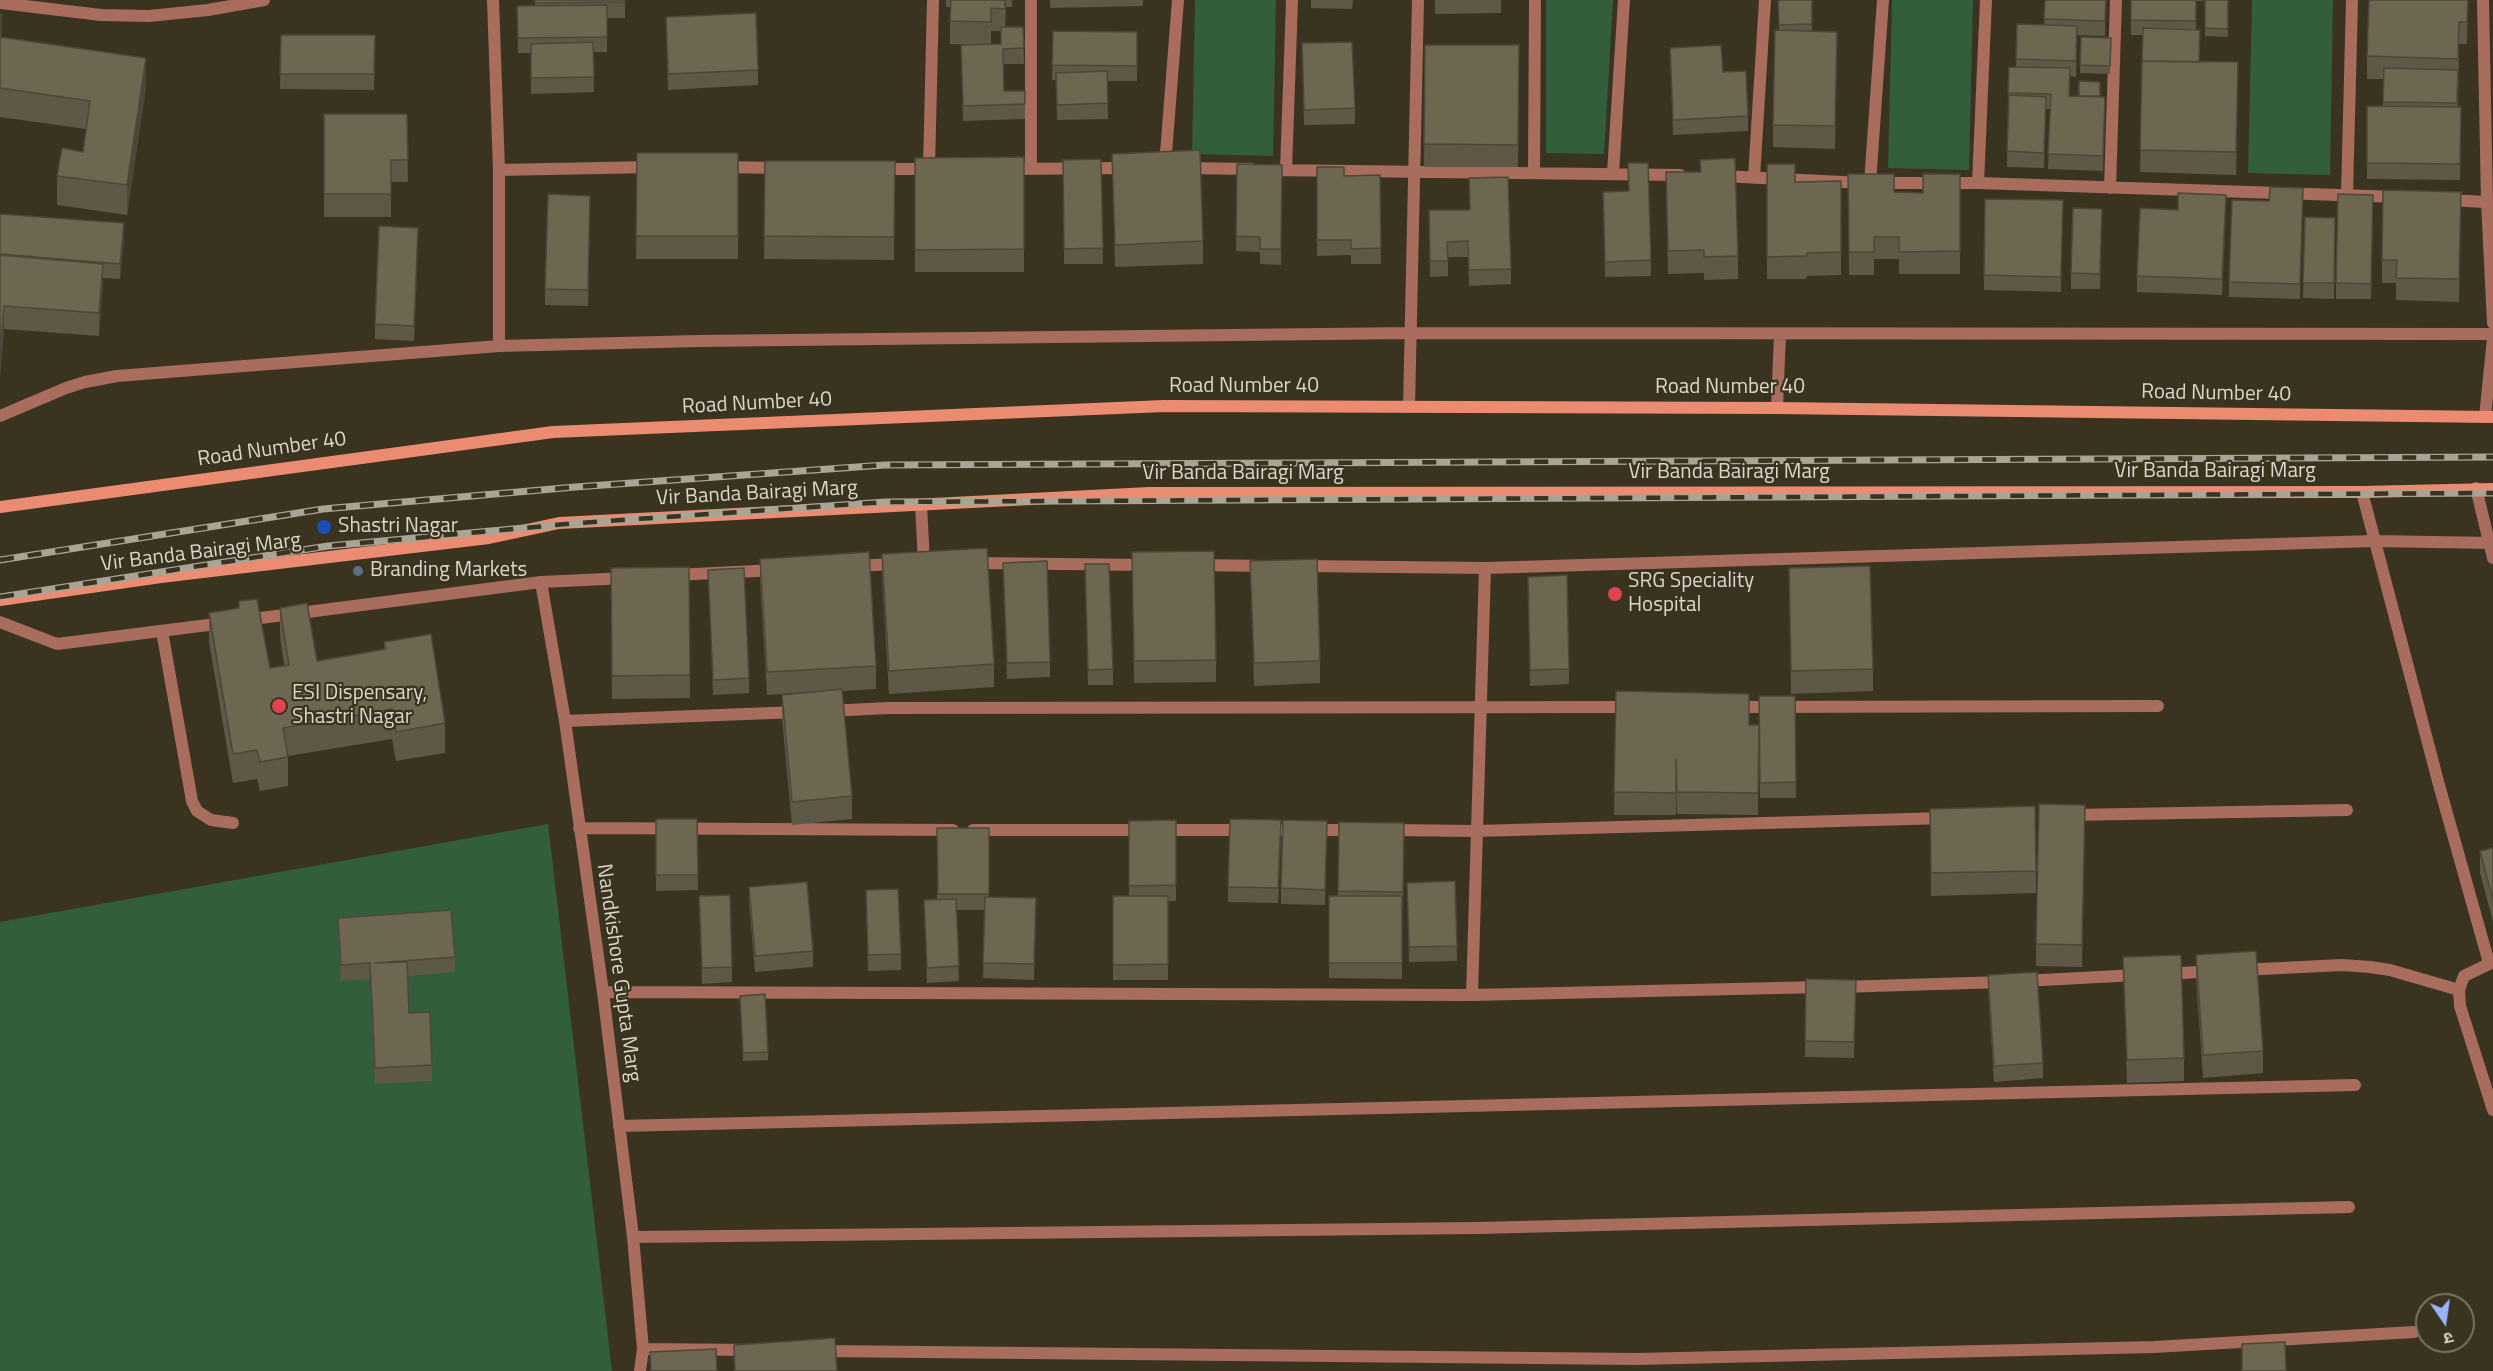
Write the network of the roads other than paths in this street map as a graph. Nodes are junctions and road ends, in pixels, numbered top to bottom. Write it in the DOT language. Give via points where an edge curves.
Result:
graph roads {
  1 [pos="264,0"];
  2 [pos="493,0"];
  3 [pos="933,0"];
  4 [pos="1031,0"];
  5 [pos="1178,0"];
  6 [pos="1292,0"];
  7 [pos="1418,0"];
  8 [pos="1535,0"];
  9 [pos="1624,0"];
  10 [pos="1765,0"];
  11 [pos="1883,0"];
  12 [pos="1986,0"];
  13 [pos="2116,0"];
  14 [pos="2352,0"];
  15 [pos="2483,0"];
  16 [pos="0,3"];
  17 [pos="658,167"];
  18 [pos="705,167"];
  19 [pos="788,168"];
  20 [pos="1031,168"];
  21 [pos="1154,168"];
  22 [pos="870,169"];
  23 [pos="997,169"];
  24 [pos="499,170"];
  25 [pos="1286,170"];
  26 [pos="1534,172"];
  27 [pos="1413,173"];
  28 [pos="1614,173"];
  29 [pos="1754,177"];
  30 [pos="1870,183"];
  31 [pos="1978,183"];
  32 [pos="2110,188"];
  33 [pos="2346,194"];
  34 [pos="2487,202"];
  35 [pos="2493,323"];
  36 [pos="1412,333"];
  37 [pos="2493,333"];
  38 [pos="1780,334"];
  39 [pos="2493,338"];
  40 [pos="499,346"];
  41 [pos="1409,407"];
  42 [pos="1777,408"];
  43 [pos="0,416"];
  44 [pos="2489,417"];
  45 [pos="2476,489"];
  46 [pos="2493,489"];
  47 [pos="2362,492"];
  48 [pos="921,505"];
  49 [pos="0,507"];
  50 [pos="2374,541"];
  51 [pos="2491,543"];
  52 [pos="2493,558"];
  53 [pos="960,563"];
  54 [pos="1162,565"];
  55 [pos="1186,565"];
  56 [pos="840,567"];
  57 [pos="1485,568"];
  58 [pos="792,569"];
  59 [pos="661,576"];
  60 [pos="637,577"];
  61 [pos="541,582"];
  62 [pos="0,600"];
  63 [pos="0,622"];
  64 [pos="162,631"];
  65 [pos="2158,706"];
  66 [pos="1482,707"];
  67 [pos="1648,707"];
  68 [pos="1719,707"];
  69 [pos="565,721"];
  70 [pos="2347,810"];
  71 [pos="2053,816"];
  72 [pos="1959,817"];
  73 [pos="233,823"];
  74 [pos="579,828"];
  75 [pos="1476,831"];
  76 [pos="2491,963"];
  77 [pos="2458,990"];
  78 [pos="603,992"];
  79 [pos="1472,995"];
  80 [pos="2355,1085"];
  81 [pos="2493,1110"];
  82 [pos="618,1126"];
  83 [pos="2349,1207"];
  84 [pos="633,1237"];
  85 [pos="2414,1332"];
  86 [pos="643,1349"];
  87 [pos="763,1350"];
  88 [pos="811,1351"];
  89 [pos="640,1371"];
  1 -- 16 [label="street" via="149,16 101,15"];
  2 -- 24 [label="street"];
  3 -- 22 [label="street" via="935,169"];
  4 -- 20 [label="street"];
  5 -- 21 [label="street"];
  6 -- 25 [label="street"];
  7 -- 27 [label="street"];
  8 -- 26 [label="street"];
  9 -- 28 [label="street"];
  10 -- 29 [label="street"];
  11 -- 30 [label="street"];
  12 -- 31 [label="street"];
  13 -- 32 [label="street"];
  14 -- 33 [label="street"];
  15 -- 34 [label="street"];
  17 -- 24 [label="street"];
  18 -- 19 [label="street"];
  20 -- 21 [label="street"];
  20 -- 23 [label="street"];
  21 -- 25 [label="street"];
  24 -- 40 [label="street"];
  25 -- 27 [label="street"];
  26 -- 27 [label="street"];
  26 -- 28 [label="street"];
  27 -- 36 [label="street"];
  28 -- 29 [label="street"];
  29 -- 30 [label="street"];
  30 -- 31 [label="street"];
  31 -- 32 [label="street"];
  32 -- 33 [label="street"];
  33 -- 34 [label="street"];
  34 -- 35 [label="street"];
  36 -- 38 [label="street"];
  36 -- 40 [label="street"];
  36 -- 41 [label="street"];
  37 -- 38 [label="street"];
  38 -- 42 [label="street"];
  39 -- 44 [label="street"];
  40 -- 43 [label="street" via="117,376 66,388"];
  41 -- 42 [label="main road, Road Number 40"];
  41 -- 49 [label="main road, Road Number 40" via="1164,406 553,432"];
  42 -- 44 [label="main road, Road Number 40"];
  45 -- 46 [label="main road, Vir Banda Bairagi Marg"];
  45 -- 47 [label="main road, Vir Banda Bairagi Marg"];
  45 -- 51 [label="street"];
  47 -- 48 [label="main road, Vir Banda Bairagi Marg" via="1149,493"];
  47 -- 50 [label="street"];
  48 -- 56 [label="street" via="930,563"];
  48 -- 62 [label="main road, Vir Banda Bairagi Marg" via="559,523 489,538"];
  50 -- 51 [label="street"];
  50 -- 57 [label="street"];
  50 -- 76 [label="street"];
  51 -- 52 [label="street"];
  53 -- 54 [label="street"];
  55 -- 57 [label="street"];
  57 -- 66 [label="street"];
  58 -- 59 [label="street"];
  60 -- 61 [label="street"];
  61 -- 64 [label="street"];
  61 -- 69 [label="street, Nandkishore Gupta Marg"];
  63 -- 64 [label="street" via="57,644"];
  64 -- 73 [label="street" via="192,801 197,811 211,820"];
  65 -- 68 [label="street"];
  66 -- 67 [label="street"];
  66 -- 69 [label="street" via="889,708"];
  66 -- 75 [label="street"];
  69 -- 74 [label="street, Nandkishore Gupta Marg"];
  70 -- 71 [label="street"];
  72 -- 75 [label="street"];
  74 -- 75 [label="street"];
  74 -- 78 [label="street, Nandkishore Gupta Marg"];
  75 -- 79 [label="street"];
  76 -- 77 [label="street" via="2464,976"];
  77 -- 79 [label="street" via="2390,970 2342,965 1964,984"];
  77 -- 81 [label="street"];
  78 -- 79 [label="street"];
  78 -- 82 [label="street, Nandkishore Gupta Marg"];
  80 -- 82 [label="street"];
  82 -- 84 [label="street, Nandkishore Gupta Marg"];
  83 -- 84 [label="street" via="1477,1228"];
  84 -- 86 [label="street, Nandkishore Gupta Marg"];
  85 -- 88 [label="street" via="2154,1347 1637,1359"];
  86 -- 87 [label="street"];
  86 -- 89 [label="street, Nandkishore Gupta Marg"];
}
